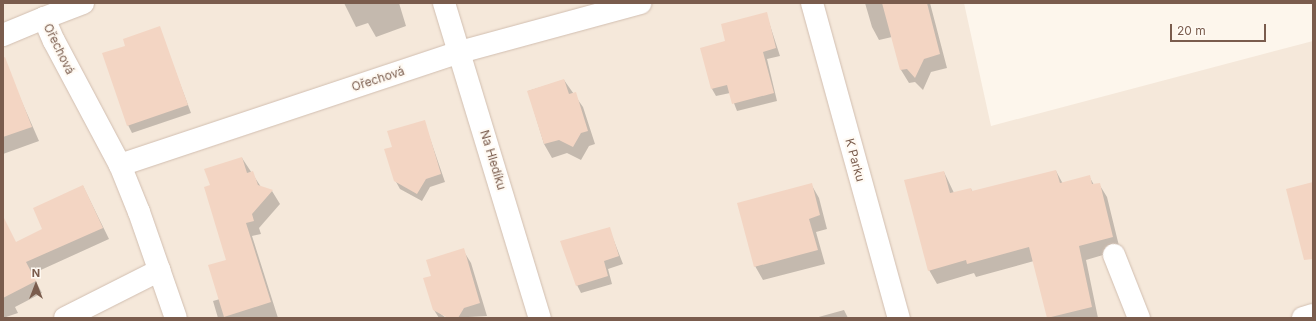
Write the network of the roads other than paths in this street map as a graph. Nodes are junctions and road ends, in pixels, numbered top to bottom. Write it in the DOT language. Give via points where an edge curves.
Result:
graph roads {
  1 [pos="83,3"];
  2 [pos="444,3"];
  3 [pos="640,3"];
  4 [pos="812,3"];
  5 [pos="44,18"];
  6 [pos="3,35"];
  7 [pos="460,52"];
  8 [pos="120,165"];
  9 [pos="1114,255"];
  10 [pos="160,270"];
  11 [pos="1313,315"];
  12 [pos="65,318"];
  13 [pos="176,318"];
  14 [pos="540,318"];
  15 [pos="899,318"];
  16 [pos="1139,318"];
  17 [pos="1303,318"];
  1 -- 5 [label="street, Ořechová"];
  2 -- 7 [label="street, Na Hledíku"];
  3 -- 7 [label="street, Ořechová"];
  4 -- 15 [label="street, K Parku"];
  5 -- 6 [label="street, Ořechová"];
  5 -- 8 [label="street, Ořechová" via="54,42"];
  7 -- 8 [label="street, Ořechová"];
  7 -- 14 [label="street, Na Hledíku"];
  8 -- 10 [label="street, Ořechová"];
  9 -- 16 [label="street"];
  10 -- 12 [label="street"];
  10 -- 13 [label="street, Ořechová"];
  11 -- 17 [label="street"];
}
